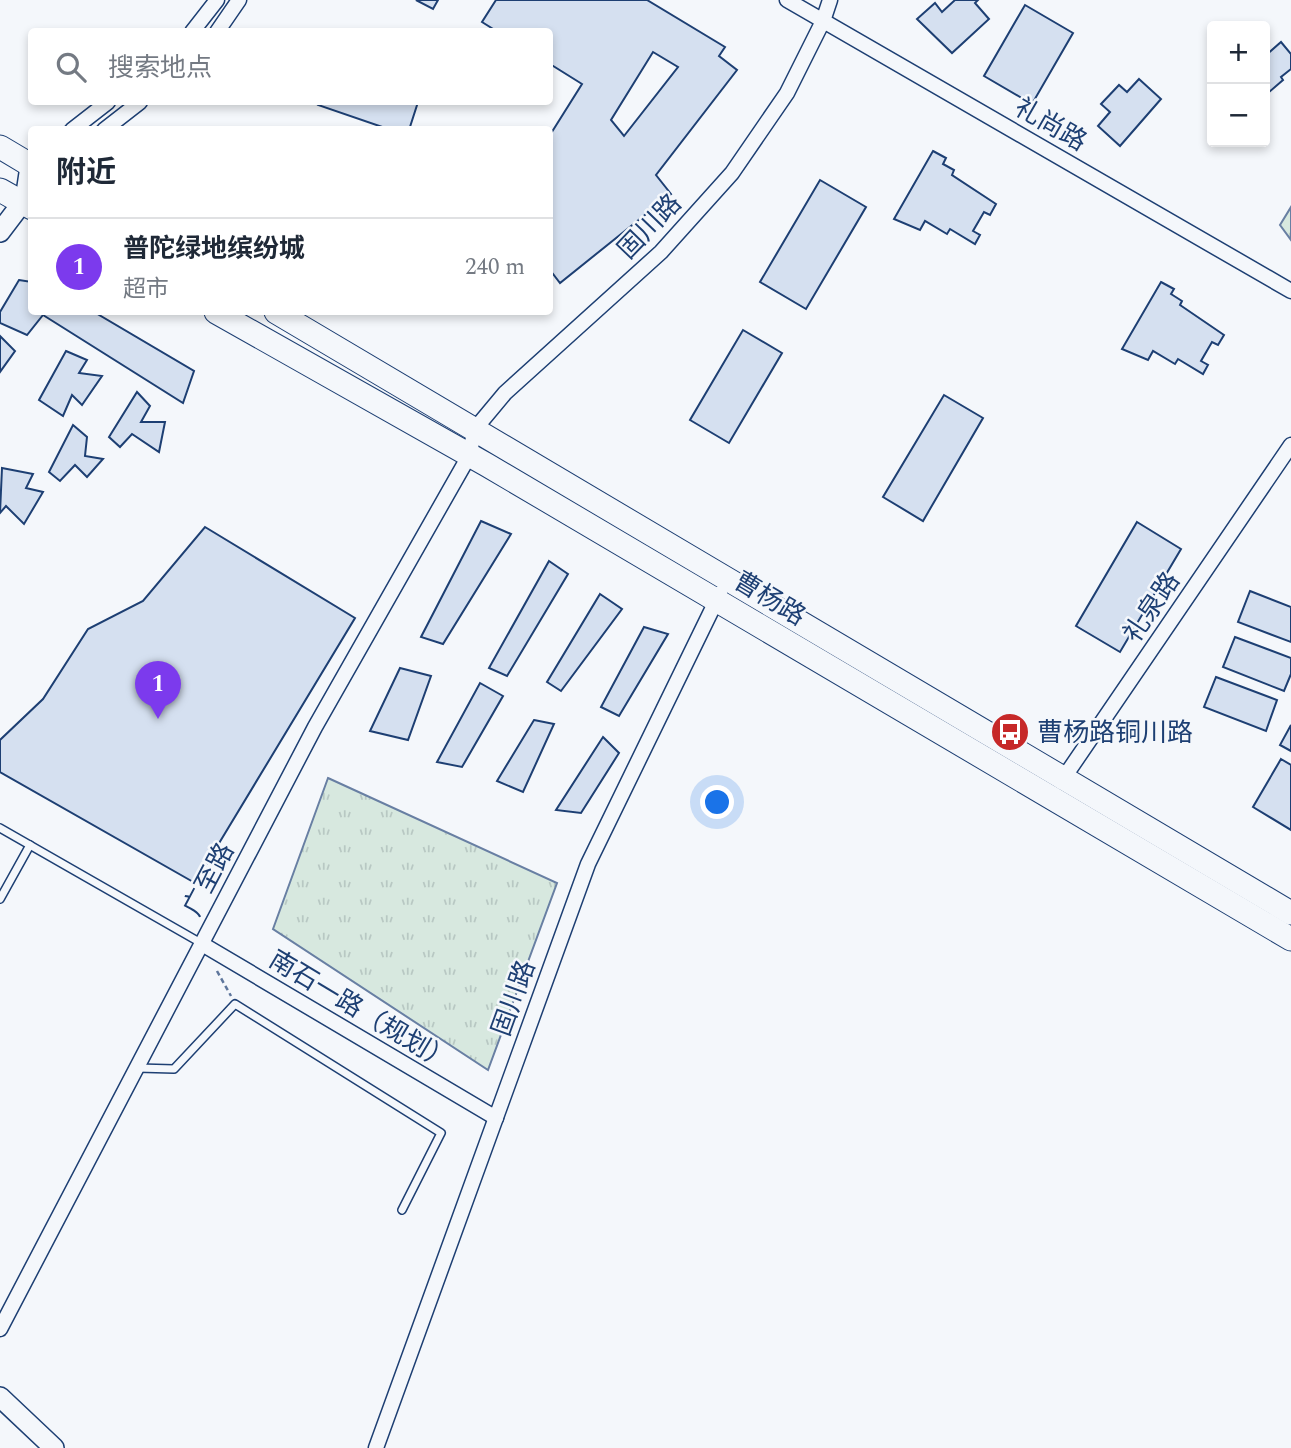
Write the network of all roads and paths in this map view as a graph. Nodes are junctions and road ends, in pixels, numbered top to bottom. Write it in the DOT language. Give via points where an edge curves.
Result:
graph roads {
  1 [pos="218,0"];
  2 [pos="239,0"];
  3 [pos="787,0"];
  4 [pos="830,0"];
  5 [pos="823,21"];
  6 [pos="195,28"];
  7 [pos="220,28"];
  8 [pos="103,105"];
  9 [pos="136,105"];
  10 [pos="77,126"];
  11 [pos="109,126"];
  12 [pos="0,147"];
  13 [pos="28,162"];
  14 [pos="0,190"];
  15 [pos="28,201"];
  16 [pos="0,232"];
  17 [pos="1291,291"];
  18 [pos="221,315"];
  19 [pos="281,315"];
  20 [pos="475,429"];
  21 [pos="1291,445"];
  22 [pos="469,456"];
  23 [pos="728,579"];
  24 [pos="717,599"];
  25 [pos="1057,788"];
  26 [pos="0,828"];
  27 [pos="30,845"];
  28 [pos="0,899"];
  29 [pos="1291,913"];
  30 [pos="1291,939"];
  31 [pos="202,944"];
  32 [pos="235,1004"];
  33 [pos="137,1068"];
  34 [pos="496,1118"];
  35 [pos="402,1210"];
  36 [pos="0,1329"];
  37 [pos="0,1397"];
  38 [pos="54,1448"];
  39 [pos="376,1448"];
  1 -- 6 [label="street"];
  2 -- 7 [label="street"];
  3 -- 5 [label="street, 礼尚路"];
  4 -- 5 [label="street, 固川路"];
  5 -- 17 [label="street, 礼尚路"];
  5 -- 20 [label="street, 固川路" via="787,93 732,173 661,252 505,393"];
  8 -- 10 [label="street"];
  9 -- 11 [label="street"];
  12 -- 13 [label="main road"];
  14 -- 15 [label="main road"];
  15 -- 16 [label="street"];
  18 -- 22 [label="main road, 曹杨路"];
  19 -- 20 [label="main road, 曹杨路"];
  20 -- 22 [label="street, 固川路"];
  20 -- 23 [label="main road, 曹杨路"];
  21 -- 25 [label="street, 礼泉路"];
  22 -- 24 [label="main road, 曹杨路"];
  22 -- 31 [label="street, 广至路" via="315,727"];
  23 -- 24 [label="street, 固川路"];
  23 -- 25 [label="main road, 曹杨路"];
  24 -- 25 [label="main road, 曹杨路"];
  24 -- 34 [label="street, 固川路" via="588,864"];
  25 -- 29 [label="main road, 曹杨路"];
  25 -- 30 [label="main road, 曹杨路"];
  26 -- 27 [label="lane"];
  27 -- 28 [label="lane"];
  27 -- 31 [label="lane"];
  31 -- 32 [label="path"];
  31 -- 33 [label="street, 广至路"];
  31 -- 34 [label="street, 南石一路（规划）"];
  32 -- 33 [label="lane" via="174,1069"];
  32 -- 35 [label="lane" via="441,1133"];
  33 -- 36 [label="street, 广至路"];
  34 -- 39 [label="street, 固川路"];
  37 -- 38 [label="street"];
}
